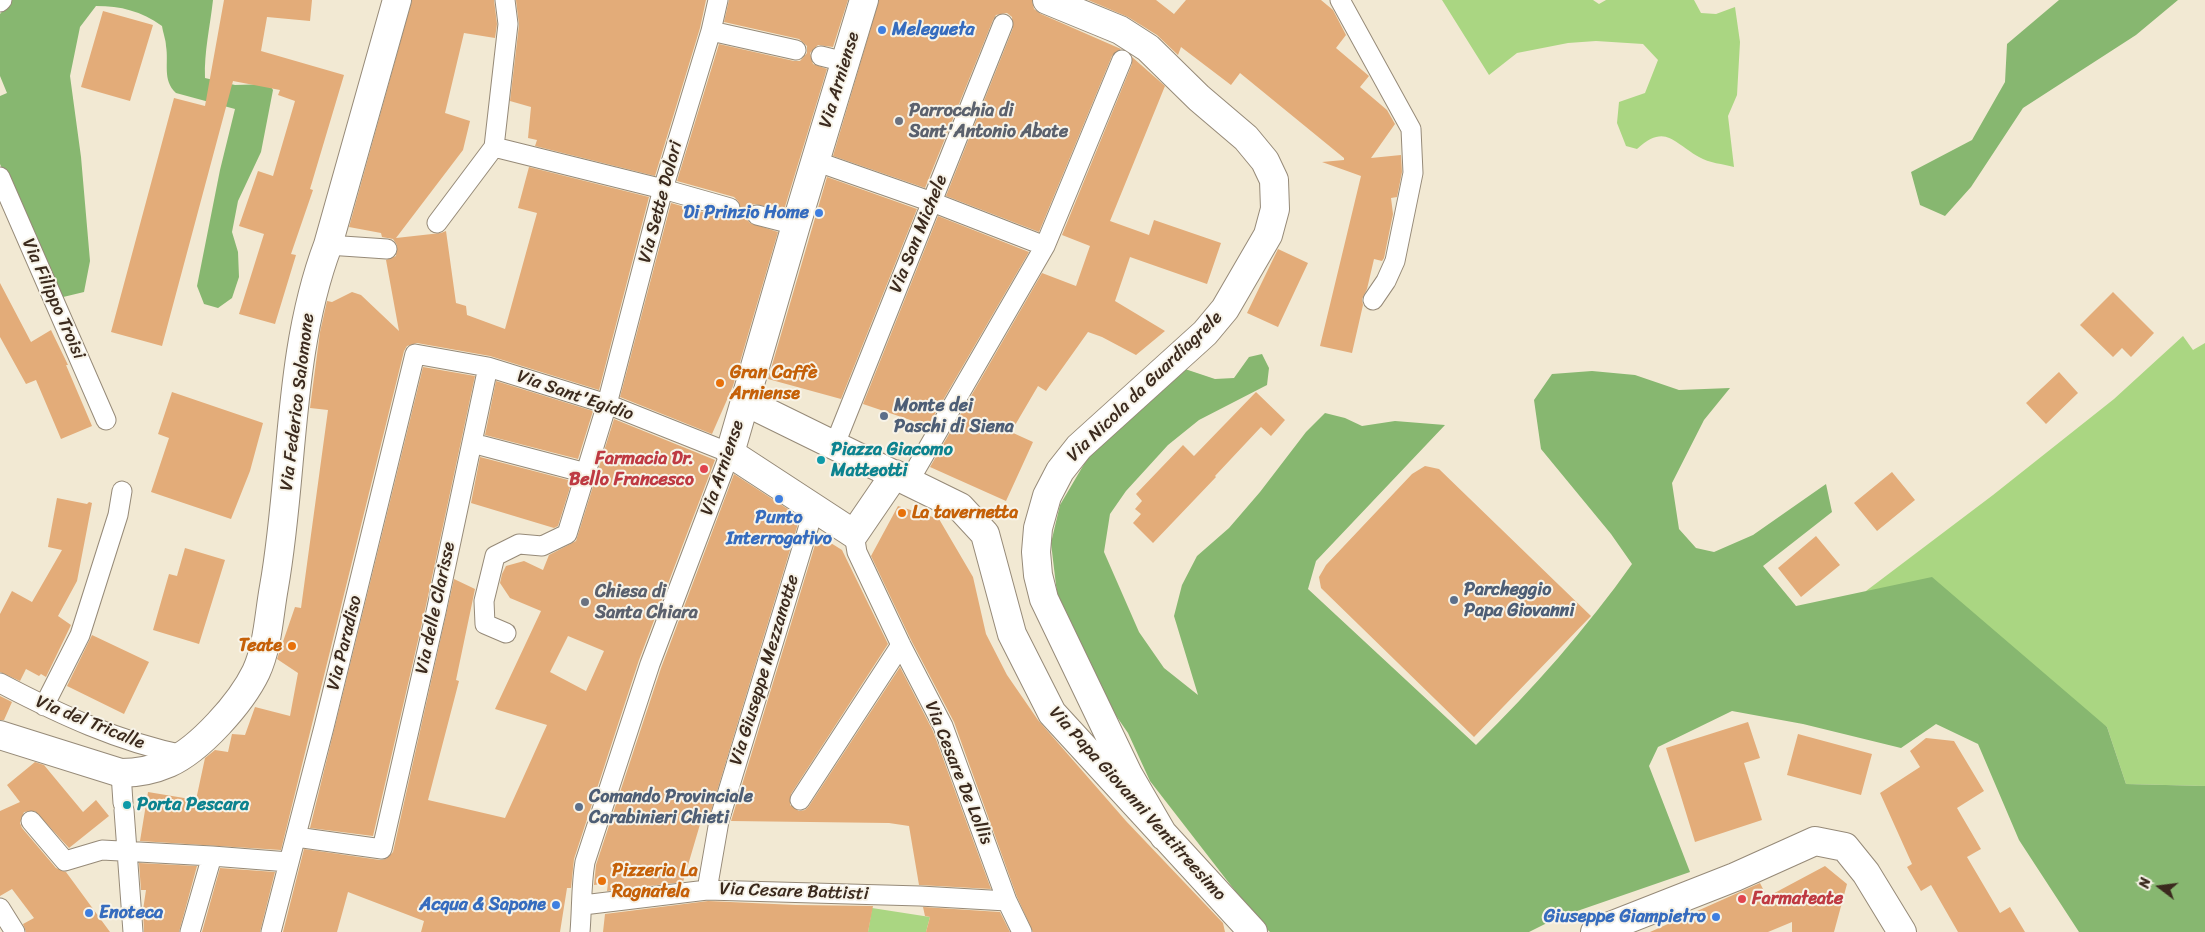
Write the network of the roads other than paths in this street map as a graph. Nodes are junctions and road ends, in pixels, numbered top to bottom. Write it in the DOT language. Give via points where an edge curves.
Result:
graph roads {
  1 [pos="397,0"];
  2 [pos="505,0"];
  3 [pos="718,0"];
  4 [pos="864,0"];
  5 [pos="1047,0"];
  6 [pos="1340,0"];
  7 [pos="1003,24"];
  8 [pos="710,31"];
  9 [pos="796,50"];
  10 [pos="1122,60"];
  11 [pos="494,147"];
  12 [pos="815,161"];
  13 [pos="0,177"];
  14 [pos="663,189"];
  15 [pos="932,202"];
  16 [pos="730,208"];
  17 [pos="757,215"];
  18 [pos="437,223"];
  19 [pos="796,225"];
  20 [pos="328,245"];
  21 [pos="1045,246"];
  22 [pos="386,249"];
  23 [pos="1373,300"];
  24 [pos="415,354"];
  25 [pos="488,367"];
  26 [pos="746,402"];
  27 [pos="607,404"];
  28 [pos="106,420"];
  29 [pos="472,443"];
  30 [pos="835,444"];
  31 [pos="730,453"];
  32 [pos="586,473"];
  33 [pos="902,478"];
  34 [pos="122,490"];
  35 [pos="814,508"];
  36 [pos="854,534"];
  37 [pos="506,633"];
  38 [pos="901,645"];
  39 [pos="0,683"];
  40 [pos="44,706"];
  41 [pos="0,735"];
  42 [pos="184,755"];
  43 [pos="121,773"];
  44 [pos="800,800"];
  45 [pos="31,821"];
  46 [pos="296,836"];
  47 [pos="1164,836"];
  48 [pos="127,850"];
  49 [pos="212,856"];
  50 [pos="289,862"];
  51 [pos="707,890"];
  52 [pos="1007,901"];
  53 [pos="583,905"];
  54 [pos="0,908"];
  55 [pos="15,932"];
  56 [pos="133,932"];
  57 [pos="190,932"];
  58 [pos="271,932"];
  59 [pos="580,932"];
  60 [pos="1022,932"];
  61 [pos="1253,932"];
  62 [pos="1595,932"];
  63 [pos="1902,932"];
  1 -- 20 [label="main road, Via Federico Salomone"];
  2 -- 11 [label="street" via="508,24"];
  3 -- 8 [label="street, Via Sette Dolori"];
  4 -- 12 [label="main road, Via Arniense" via="833,59"];
  5 -- 47 [label="main road, Via Nicola da Guardiagrele" via="1120,30 1140,42 1246,138 1266,161 1274,180 1275,209 1268,235 1225,309 1204,333 1079,447 1060,471 1047,496 1038,528 1036,552 1044,599 1128,774"];
  6 -- 23 [label="street" via="1412,136 1413,173 1395,261"];
  7 -- 15 [label="street, Via San Michele"];
  8 -- 9 [label="street"];
  8 -- 14 [label="street, Via Sette Dolori"];
  10 -- 21 [label="street"];
  11 -- 14 [label="street"];
  11 -- 18 [label="street"];
  12 -- 15 [label="street"];
  12 -- 19 [label="main road, Via Arniense"];
  13 -- 28 [label="street, Via Filippo Troisi"];
  14 -- 16 [label="street"];
  14 -- 27 [label="street, Via Sette Dolori"];
  15 -- 21 [label="street"];
  15 -- 30 [label="street, Via San Michele"];
  17 -- 19 [label="street"];
  19 -- 26 [label="main road, Via Arniense"];
  20 -- 22 [label="street"];
  20 -- 42 [label="main road, Via Federico Salomone" via="303,333 280,551 263,652 246,689 218,724"];
  21 -- 33 [label="street"];
  24 -- 25 [label="street, Via Sant'Egidio"];
  24 -- 46 [label="street, Via Paradiso"];
  25 -- 27 [label="street, Via Sant'Egidio"];
  25 -- 29 [label="street, Via delle Clarisse"];
  26 -- 30 [label="main road, Via Papa Giovanni Ventitreesimo"];
  26 -- 31 [label="main road, Via Arniense"];
  27 -- 31 [label="street, Via Sant'Egidio"];
  27 -- 32 [label="street, Via Sette Dolori"];
  29 -- 32 [label="street"];
  29 -- 46 [label="street, Via delle Clarisse" via="382,849"];
  30 -- 33 [label="main road, Via Papa Giovanni Ventitreesimo"];
  31 -- 35 [label="main road"];
  31 -- 53 [label="street, Via Arniense" via="650,664 585,862 581,881"];
  32 -- 37 [label="street, Via Sette Dolori" via="568,534 542,546 519,544 495,556 484,601 485,624"];
  33 -- 36 [label="main road"];
  33 -- 47 [label="main road, Via Papa Giovanni Ventitreesimo" via="960,506 985,534 1012,634 1052,713"];
  34 -- 40 [label="street" via="118,515 80,635"];
  35 -- 36 [label="main road"];
  35 -- 51 [label="street, Via Giuseppe Mezzanotte" via="719,820"];
  36 -- 38 [label="street, Via Cesare De Lollis" via="857,552"];
  38 -- 44 [label="street"];
  38 -- 52 [label="street, Via Cesare De Lollis" via="943,726"];
  39 -- 40 [label="street, Via del Tricalle"];
  40 -- 42 [label="street, Via del Tricalle" via="147,748"];
  41 -- 43 [label="main road"];
  42 -- 43 [label="main road, Via Federico Salomone" via="140,773"];
  43 -- 48 [label="street"];
  45 -- 48 [label="street" via="65,861 102,850"];
  46 -- 50 [label="street, Via Paradiso"];
  47 -- 61 [label="main road, Via Papa Giovanni Ventitreesimo"];
  48 -- 49 [label="street"];
  48 -- 56 [label="street"];
  49 -- 50 [label="street"];
  49 -- 57 [label="street"];
  50 -- 58 [label="street, Via Paradiso"];
  51 -- 52 [label="street, Via Cesare Battisti"];
  51 -- 53 [label="street, Via Cesare Battisti"];
  52 -- 60 [label="street, Via Cesare De Lollis"];
  53 -- 59 [label="street, Via Arniense"];
  54 -- 55 [label="street"];
  62 -- 63 [label="main road" via="1815,841 1845,847 1866,873"];
}
